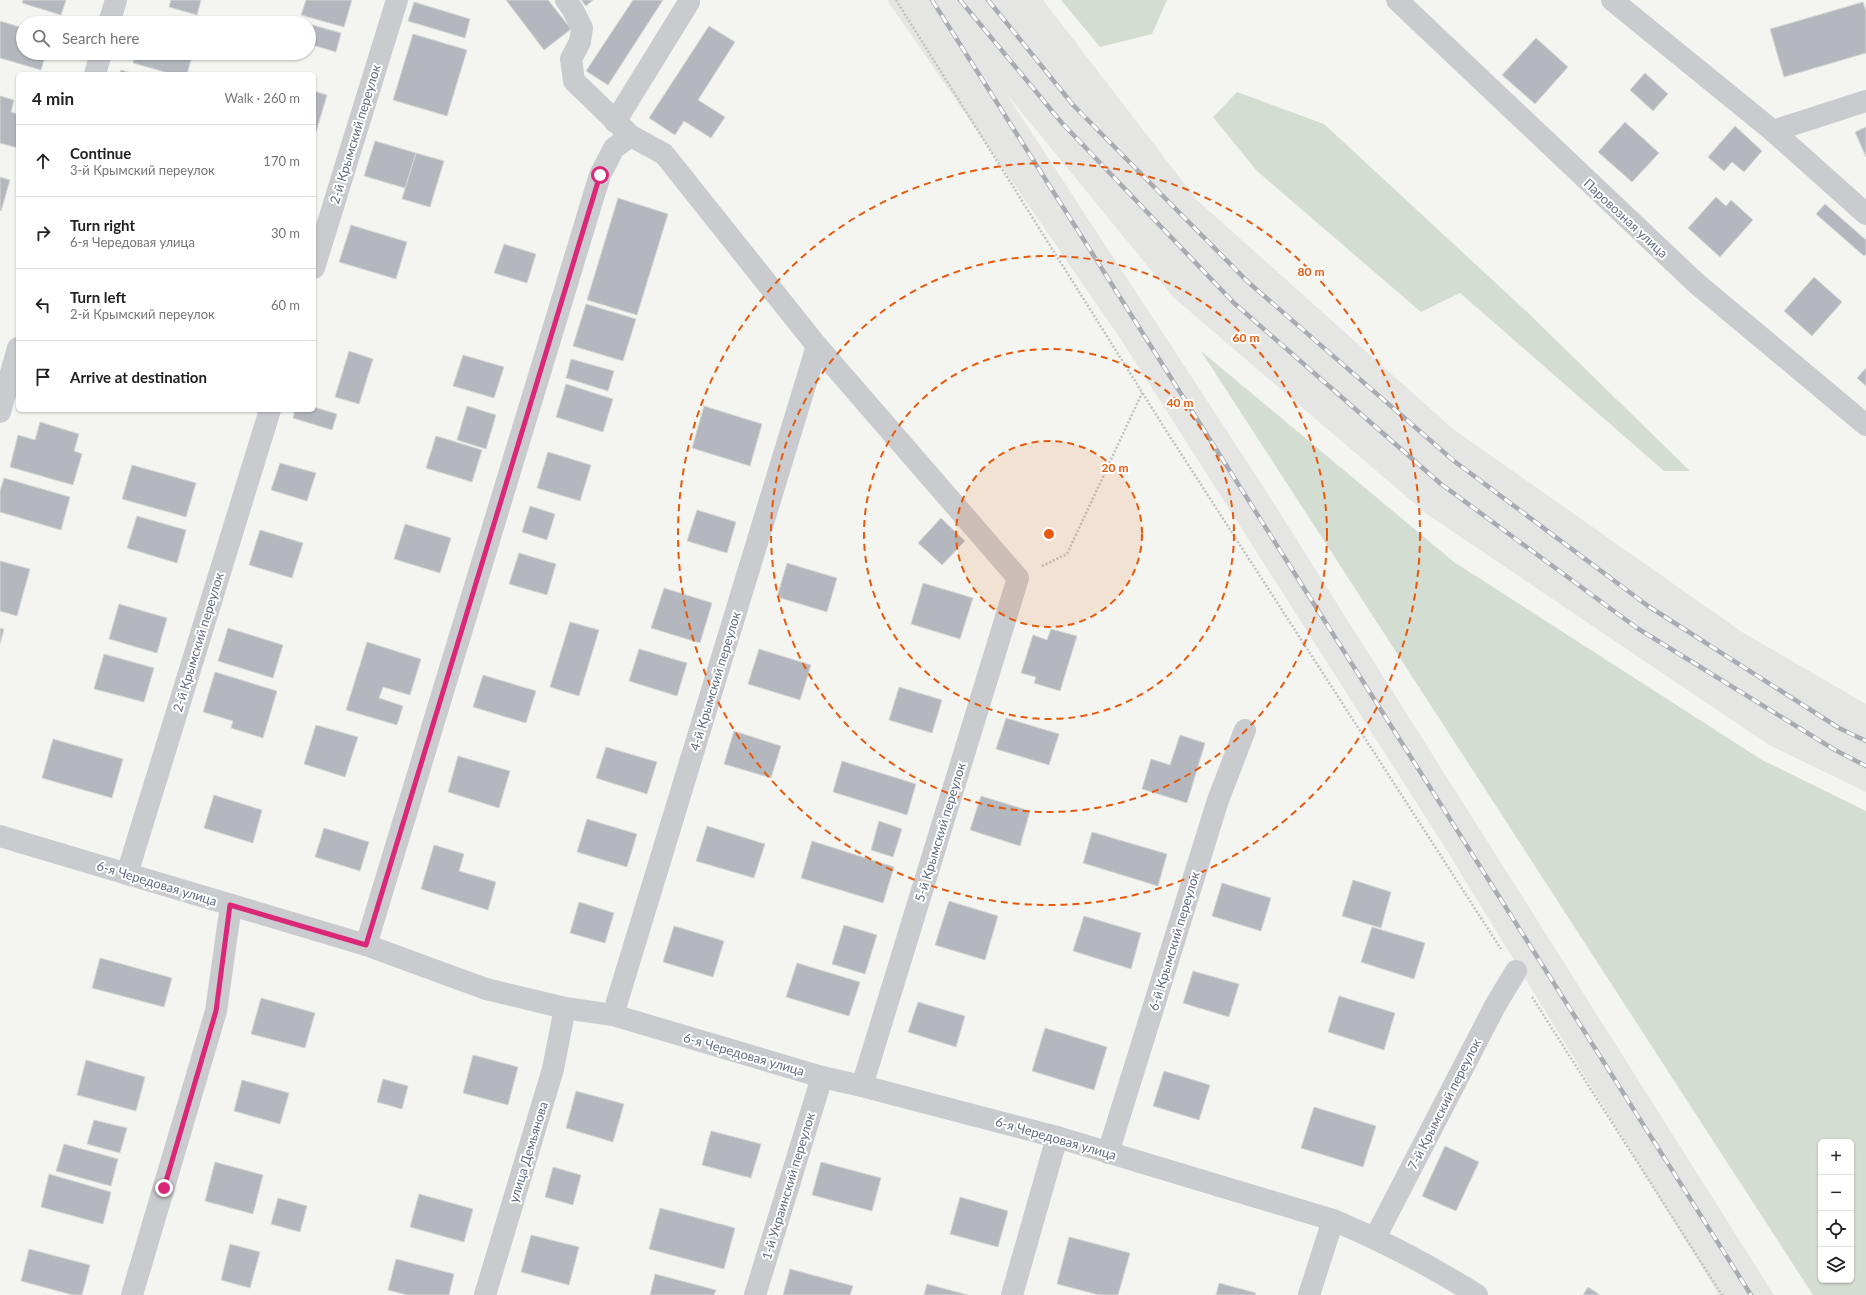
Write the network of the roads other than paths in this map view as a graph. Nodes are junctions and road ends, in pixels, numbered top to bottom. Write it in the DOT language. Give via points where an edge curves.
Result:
graph roads {
  1 [pos="116,0"];
  2 [pos="397,0"];
  3 [pos="566,0"];
  4 [pos="1397,0"];
  5 [pos="1612,0"];
  6 [pos="689,2"];
  7 [pos="111,16"];
  8 [pos="99,60"];
  9 [pos="96,72"];
  10 [pos="1866,101"];
  11 [pos="623,129"];
  12 [pos="1773,131"];
  13 [pos="1866,214"];
  14 [pos="316,262"];
  15 [pos="817,346"];
  16 [pos="16,355"];
  17 [pos="0,412"];
  18 [pos="269,412"];
  19 [pos="1866,425"];
  20 [pos="1245,730"];
  21 [pos="0,836"];
  22 [pos="127,874"];
  23 [pos="230,905"];
  24 [pos="366,945"];
  25 [pos="1516,971"];
  26 [pos="565,1008"];
  27 [pos="613,1015"];
  28 [pos="822,1077"];
  29 [pos="862,1086"];
  30 [pos="1057,1137"];
  31 [pos="1108,1152"];
  32 [pos="1333,1220"];
  33 [pos="1375,1238"];
  34 [pos="132,1295"];
  35 [pos="485,1295"];
  36 [pos="755,1295"];
  37 [pos="1012,1295"];
  38 [pos="1309,1295"];
  39 [pos="1477,1295"];
  1 -- 7 [label="street"];
  2 -- 14 [label="street, 2-й Крымский переулок"];
  3 -- 11 [label="street" via="582,28 580,42 571,59 574,81"];
  4 -- 19 [label="street, Паровозная улица" via="1696,283"];
  5 -- 12 [label="street"];
  6 -- 11 [label="street"];
  8 -- 9 [label="street"];
  10 -- 12 [label="street"];
  11 -- 15 [label="street" via="664,154"];
  11 -- 24 [label="street" via="600,175"];
  12 -- 13 [label="street"];
  15 -- 27 [label="street, 4-й Крымский переулок"];
  15 -- 29 [label="street, 5-й Крымский переулок" via="1018,578"];
  16 -- 17 [label="street"];
  18 -- 22 [label="street, 2-й Крымский переулок"];
  20 -- 31 [label="street, 6-й Крымский переулок" via="1218,800"];
  21 -- 22 [label="street, 6-я Чередовая улица"];
  22 -- 23 [label="street, 6-я Чередовая улица"];
  23 -- 24 [label="street, 6-я Чередовая улица"];
  23 -- 34 [label="street" via="216,1011"];
  24 -- 26 [label="street, 6-я Чередовая улица" via="486,989"];
  25 -- 33 [label="street, 7-й Крымский переулок" via="1495,1006"];
  26 -- 27 [label="street, 6-я Чередовая улица"];
  26 -- 35 [label="street, улица Демьянова" via="553,1070"];
  27 -- 28 [label="street, 6-я Чередовая улица"];
  28 -- 29 [label="street, 6-я Чередовая улица"];
  28 -- 36 [label="street, 1-й Украинский переулок"];
  29 -- 30 [label="street, 6-я Чередовая улица"];
  30 -- 31 [label="street, 6-я Чередовая улица"];
  30 -- 37 [label="street"];
  31 -- 32 [label="street, 6-я Чередовая улица"];
  32 -- 33 [label="street, 6-я Чередовая улица"];
  32 -- 38 [label="street"];
  33 -- 39 [label="street, 6-я Чередовая улица"];
}
